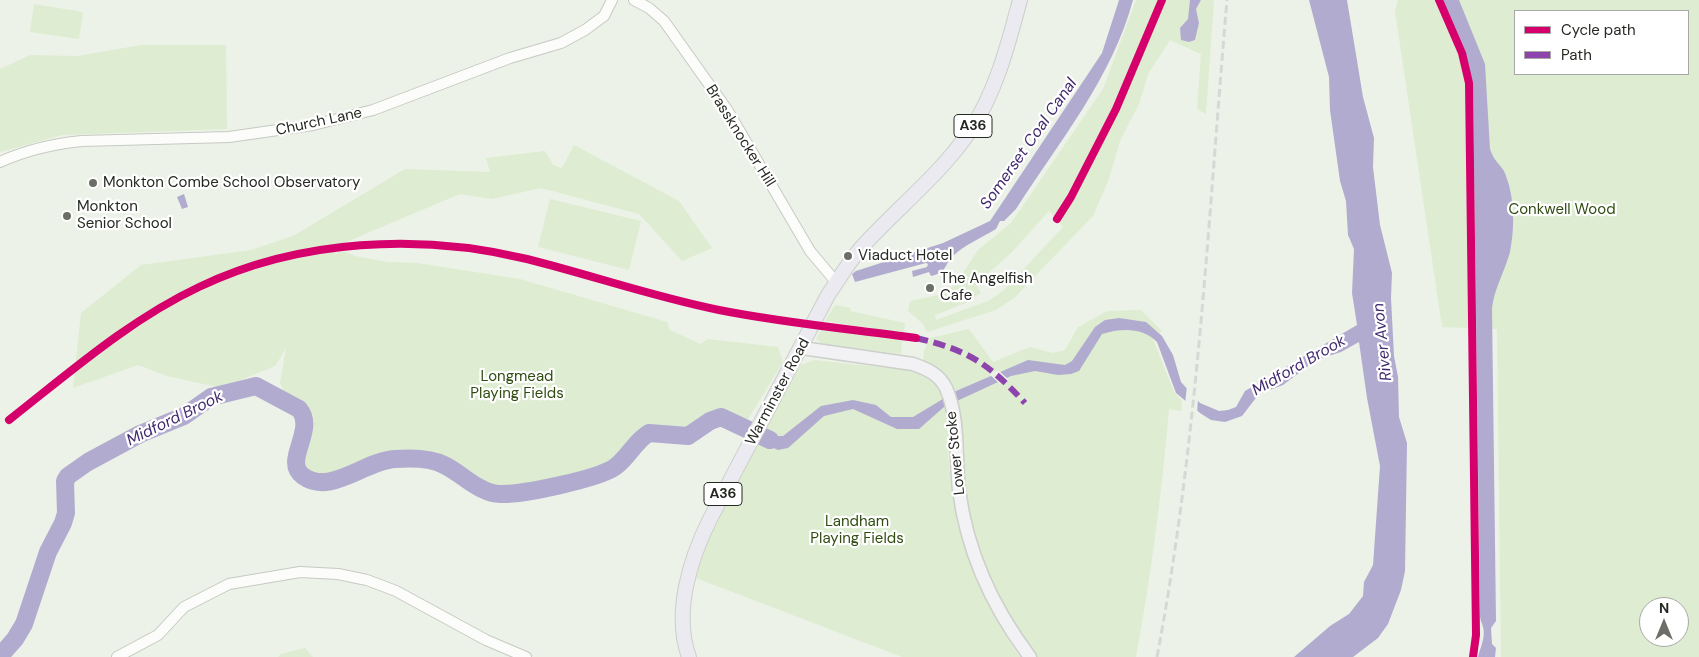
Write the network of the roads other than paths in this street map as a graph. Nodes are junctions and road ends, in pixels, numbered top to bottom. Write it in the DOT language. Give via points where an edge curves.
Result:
graph roads {
  1 [pos="612,0"];
  2 [pos="635,0"];
  3 [pos="1020,0"];
  4 [pos="0,162"];
  5 [pos="832,277"];
  6 [pos="802,348"];
  7 [pos="689,655"];
  8 [pos="117,657"];
  9 [pos="526,657"];
  10 [pos="1030,657"];
  1 -- 4 [label="street, Church Lane" via="604,16 561,43 510,58 373,110 312,125 229,137 60,144"];
  2 -- 5 [label="street, Brassknocker Hill" via="664,21 728,111 810,251"];
  3 -- 5 [label="highway, Warminster Road / A36" via="991,93 969,132 928,182 845,268"];
  5 -- 6 [label="highway, Warminster Road / A36"];
  6 -- 7 [label="highway, Warminster Road / A36" via="700,539 691,566 685,604"];
  6 -- 10 [label="main road, Lower Stoke" via="913,364 937,375 951,405 959,491 973,550 996,607"];
  8 -- 9 [label="street" via="158,635 184,607 228,584 300,572 338,574 367,580 396,591 486,640"];
}
